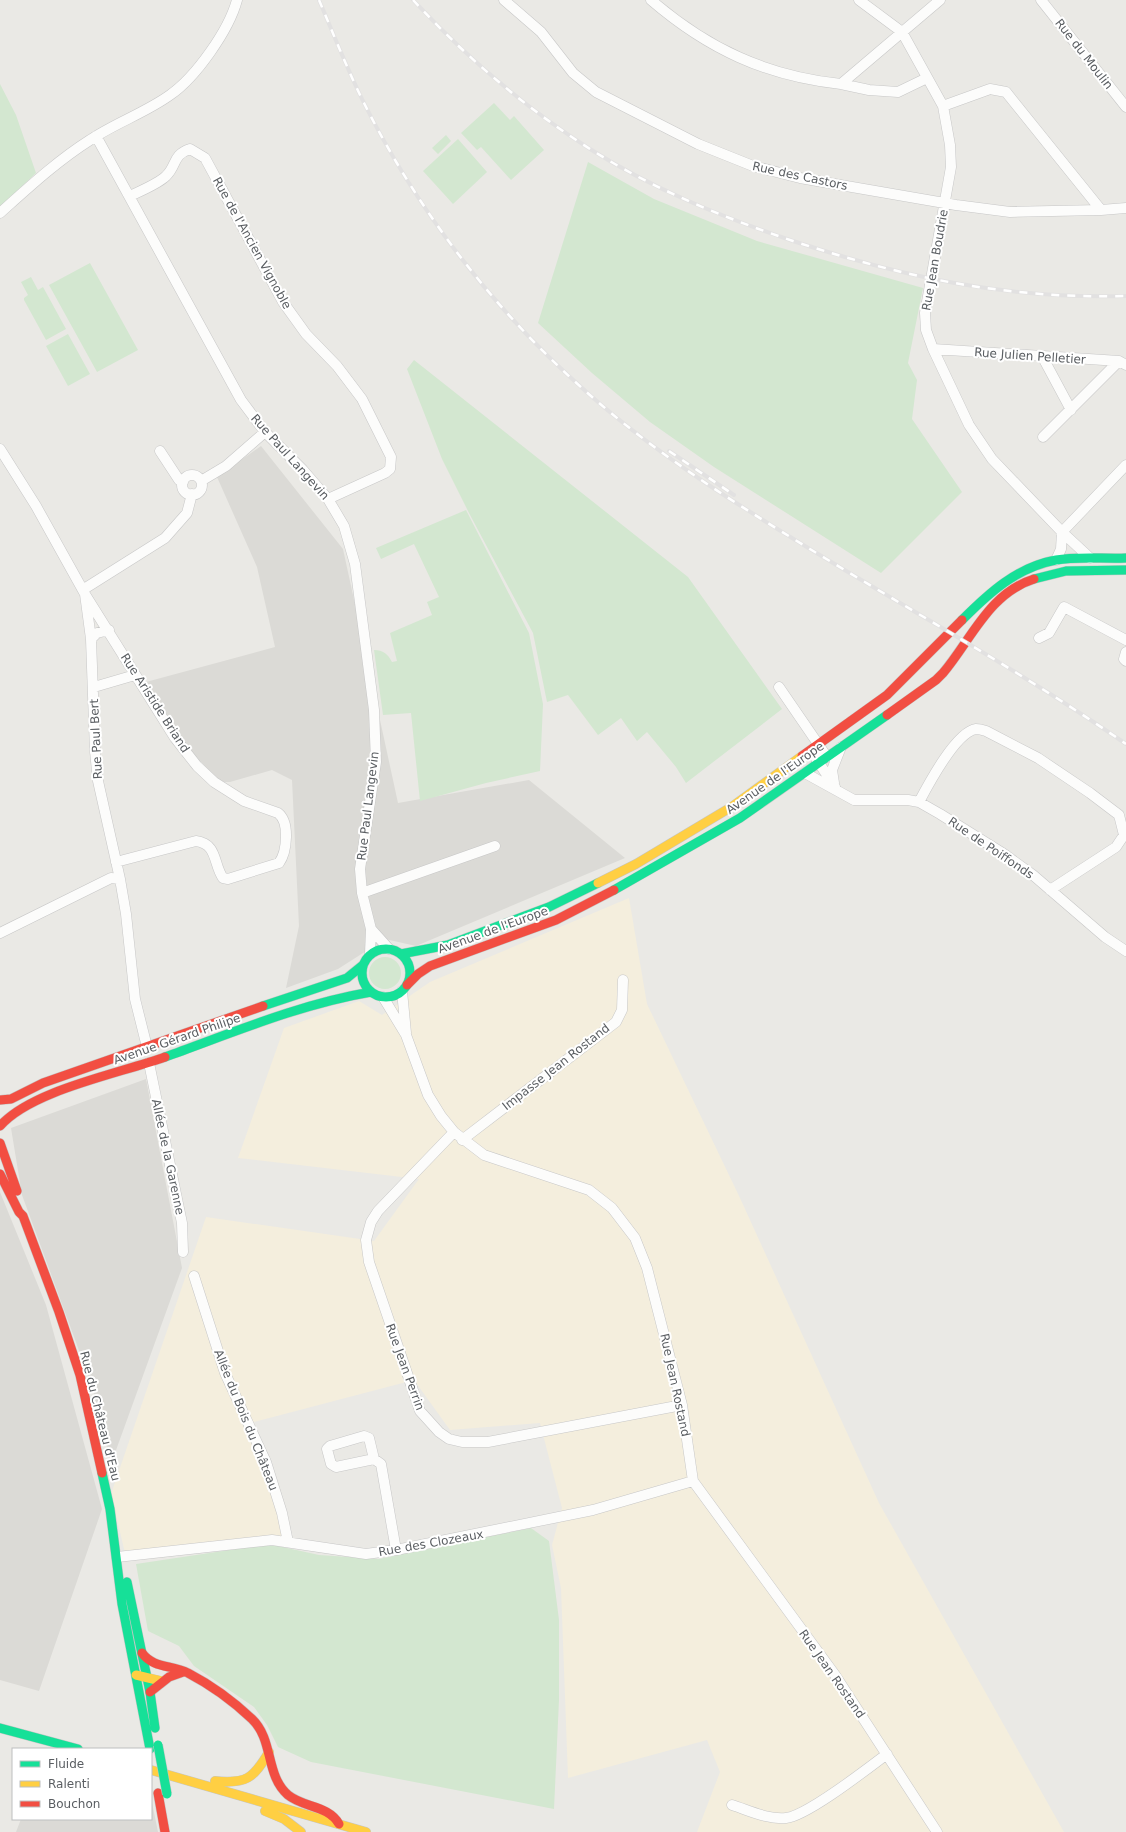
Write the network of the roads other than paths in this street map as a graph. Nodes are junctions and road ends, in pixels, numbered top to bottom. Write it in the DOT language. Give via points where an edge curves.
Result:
graph roads {
  1 [pos="238,0"];
  2 [pos="504,0"];
  3 [pos="651,0"];
  4 [pos="859,0"];
  5 [pos="1041,0"];
  6 [pos="934,2"];
  7 [pos="902,32"];
  8 [pos="927,78"];
  9 [pos="842,84"];
  10 [pos="943,106"];
  11 [pos="1126,107"];
  12 [pos="96,136"];
  13 [pos="130,196"];
  14 [pos="945,203"];
  15 [pos="1126,208"];
  16 [pos="1101,210"];
  17 [pos="0,213"];
  18 [pos="933,349"];
  19 [pos="1042,356"];
  20 [pos="1122,363"];
  21 [pos="1071,410"];
  22 [pos="265,432"];
  23 [pos="1043,437"];
  24 [pos="0,449"];
  25 [pos="160,450"];
  26 [pos="1126,465"];
  27 [pos="201,481"];
  28 [pos="183,482"];
  29 [pos="192,494"];
  30 [pos="328,499"];
  31 [pos="1062,532"];
  32 [pos="1090,558"];
  33 [pos="1126,558"];
  34 [pos="1056,560"];
  35 [pos="1126,570"];
  36 [pos="84,591"];
  37 [pos="109,630"];
  38 [pos="1039,638"];
  39 [pos="91,639"];
  40 [pos="1126,640"];
  41 [pos="1126,652"];
  42 [pos="1126,662"];
  43 [pos="135,675"];
  44 [pos="94,687"];
  45 [pos="779,687"];
  46 [pos="842,747"];
  47 [pos="815,748"];
  48 [pos="823,760"];
  49 [pos="805,773"];
  50 [pos="837,791"];
  51 [pos="919,802"];
  52 [pos="495,846"];
  53 [pos="116,862"];
  54 [pos="120,879"];
  55 [pos="1050,890"];
  56 [pos="362,893"];
  57 [pos="371,929"];
  58 [pos="0,933"];
  59 [pos="389,949"];
  60 [pos="1126,951"];
  61 [pos="370,954"];
  62 [pos="401,954"];
  63 [pos="363,965"];
  64 [pos="622,980"];
  65 [pos="404,988"];
  66 [pos="371,992"];
  67 [pos="383,997"];
  68 [pos="406,1035"];
  69 [pos="147,1047"];
  70 [pos="149,1063"];
  71 [pos="0,1100"];
  72 [pos="0,1108"];
  73 [pos="0,1126"];
  74 [pos="454,1132"];
  75 [pos="462,1140"];
  76 [pos="0,1143"];
  77 [pos="0,1174"];
  78 [pos="23,1216"];
  79 [pos="184,1252"];
  80 [pos="194,1276"];
  81 [pos="682,1405"];
  82 [pos="374,1459"];
  83 [pos="692,1481"];
  84 [pos="288,1542"];
  85 [pos="396,1550"];
  86 [pos="117,1557"];
  87 [pos="142,1653"];
  88 [pos="157,1666"];
  89 [pos="145,1669"];
  90 [pos="183,1672"];
  91 [pos="136,1675"];
  92 [pos="147,1679"];
  93 [pos="161,1682"];
  94 [pos="150,1692"];
  95 [pos="0,1728"];
  96 [pos="74,1748"];
  97 [pos="152,1748"];
  98 [pos="269,1752"];
  99 [pos="887,1754"];
  100 [pos="152,1770"];
  101 [pos="195,1783"];
  102 [pos="221,1790"];
  103 [pos="163,1793"];
  104 [pos="732,1805"];
  105 [pos="339,1824"];
  106 [pos="166,1832"];
  107 [pos="174,1832"];
  108 [pos="301,1832"];
  109 [pos="366,1832"];
  110 [pos="937,1832"];
  1 -- 12 [label="street" via="206,60 170,95"];
  2 -- 14 [label="street, Rue des Castors" via="541,32 573,73 596,92 698,144 753,166 800,178"];
  3 -- 9 [label="street" via="684,27 740,59 809,81"];
  4 -- 7 [label="street"];
  5 -- 11 [label="street, Rue du Moulin"];
  6 -- 7 [label="street"];
  7 -- 8 [label="street, Rue Jean Boudrie"];
  7 -- 9 [label="street"];
  8 -- 9 [label="street" via="898,92 869,90"];
  8 -- 10 [label="street, Rue Jean Boudrie"];
  10 -- 14 [label="street, Rue Jean Boudrie" via="951,167"];
  10 -- 16 [label="street" via="990,89 1006,92"];
  12 -- 13 [label="street, Rue Paul Langevin"];
  12 -- 17 [label="street" via="51,168"];
  13 -- 22 [label="street, Rue Paul Langevin" via="241,400"];
  13 -- 30 [label="street, Rue de l'Ancien Vignoble" via="166,176 182,152 190,150 205,158 283,302 306,334 337,366 362,399 391,457 390,469 385,473"];
  14 -- 16 [label="street, Rue des Castors" via="1010,212"];
  14 -- 18 [label="street, Rue Jean Boudrie" via="925,313 926,330"];
  15 -- 16 [label="street, Rue des Castors"];
  18 -- 19 [label="street, Rue Julien Pelletier"];
  18 -- 31 [label="street, Rue Jean Boudrie" via="969,425 992,459"];
  19 -- 20 [label="street, Rue Julien Pelletier"];
  19 -- 21 [label="street"];
  20 -- 21 [label="street"];
  21 -- 23 [label="street"];
  22 -- 27 [label="street" via="226,466"];
  22 -- 30 [label="street, Rue Paul Langevin"];
  24 -- 36 [label="street, Rue Paul Bert" via="32,499"];
  25 -- 28 [label="street" via="179,480"];
  26 -- 31 [label="street"];
  27 -- 28 [label="street" via="192,475 186,477"];
  27 -- 29 [label="street" via="200,491"];
  28 -- 29 [label="street" via="185,491"];
  29 -- 36 [label="street" via="187,512 165,538"];
  30 -- 56 [label="street, Rue Paul Langevin" via="344,526 355,564 374,710 376,762 360,869"];
  31 -- 32 [label="street, Rue Jean Boudrie"];
  31 -- 34 [label="street" via="1061,549"];
  32 -- 33 [label="main road, Avenue de l'Europe"];
  32 -- 34 [label="main road, Avenue de l'Europe"];
  34 -- 47 [label="main road, Avenue de l'Europe" via="1023,570 996,587 896,688"];
  35 -- 46 [label="main road, Avenue de l'Europe" via="1062,570 1015,587 989,608 953,662 940,676"];
  36 -- 37 [label="street, Rue Aristide Briand"];
  36 -- 39 [label="street, Rue Paul Bert"];
  37 -- 39 [label="street" via="97,633"];
  37 -- 43 [label="street, Rue Aristide Briand"];
  38 -- 40 [label="street" via="1049,633 1064,607"];
  39 -- 44 [label="street, Rue Paul Bert"];
  41 -- 42 [label="street"];
  43 -- 44 [label="street"];
  43 -- 53 [label="street, Rue Aristide Briand" via="175,738 205,775 244,801 283,817 284,850 276,865 228,879 220,874 211,847 202,841"];
  44 -- 53 [label="street, Rue Paul Bert" via="98,781"];
  45 -- 47 [label="street"];
  46 -- 48 [label="main road, Avenue de l'Europe"];
  46 -- 50 [label="street" via="832,770"];
  47 -- 48 [label="street"];
  47 -- 62 [label="main road, Avenue de l'Europe" via="702,825 636,864 550,907 448,945"];
  48 -- 49 [label="main road, Avenue de l'Europe"];
  48 -- 50 [label="street"];
  49 -- 50 [label="street, Rue de Poiffonds"];
  49 -- 65 [label="main road, Avenue de l'Europe" via="740,818 630,882 556,920 430,966"];
  50 -- 51 [label="street, Rue de Poiffonds" via="854,800"];
  51 -- 55 [label="street, Rue de Poiffonds" via="1004,854"];
  51 -- 55 [label="street" via="939,765 964,736 976,729 986,731 1058,770 1119,815 1124,835 1116,847"];
  52 -- 56 [label="street"];
  53 -- 54 [label="street, Rue Paul Bert"];
  54 -- 58 [label="street" via="111,878"];
  54 -- 69 [label="street, Rue Paul Bert" via="135,999"];
  55 -- 60 [label="street, Rue de Poiffonds" via="1105,937"];
  56 -- 57 [label="street, Rue Paul Langevin"];
  57 -- 59 [label="street, Rue Paul Langevin"];
  57 -- 61 [label="street, Rue Paul Langevin"];
  59 -- 61 [label="main road"];
  59 -- 62 [label="main road"];
  61 -- 63 [label="main road"];
  62 -- 65 [label="main road" via="409,965 409,979"];
  63 -- 66 [label="main road" via="362,980"];
  63 -- 69 [label="main road, Avenue Gérard Philipe" via="347,978"];
  64 -- 75 [label="street, Impasse Jean Rostand" via="622,1010 616,1022"];
  65 -- 67 [label="main road" via="390,997"];
  65 -- 68 [label="street, Rue Jean Rostand"];
  66 -- 67 [label="main road"];
  66 -- 70 [label="main road, Avenue Gérard Philipe" via="348,996 269,1020"];
  67 -- 68 [label="street, Rue Jean Rostand"];
  68 -- 74 [label="street, Rue Jean Rostand" via="428,1095 440,1116"];
  69 -- 71 [label="main road, Avenue Gérard Philipe" via="43,1084 11,1099"];
  70 -- 73 [label="main road, Avenue Gérard Philipe" via="50,1094 9,1116"];
  70 -- 79 [label="street, Allée de la Garenne" via="182,1223"];
  72 -- 73 [label="main road"];
  74 -- 75 [label="street, Rue Jean Rostand"];
  74 -- 81 [label="street, Rue Jean Perrin" via="378,1211 371,1222 366,1240 369,1262 411,1388 426,1419 449,1439 488,1442"];
  75 -- 81 [label="street, Rue Jean Rostand" via="484,1155 589,1190 623,1220 635,1238 647,1268"];
  76 -- 78 [label="main road, Rue du Château d'Eau" via="24,1210"];
  77 -- 78 [label="main road, Rue du Château d'Eau"];
  78 -- 86 [label="main road, Rue du Château d'Eau" via="80,1376 110,1509"];
  80 -- 84 [label="street, Allée du Bois du Château" via="225,1373 266,1462"];
  81 -- 83 [label="street, Rue Jean Rostand"];
  82 -- 82 [label="street" via="369,1438 364,1436 327,1449 331,1464 336,1467"];
  82 -- 85 [label="street" via="381,1464"];
  83 -- 85 [label="street, Rue des Clozeaux" via="593,1510"];
  83 -- 99 [label="street, Rue Jean Rostand" via="835,1675"];
  84 -- 85 [label="street, Rue des Clozeaux" via="366,1554"];
  84 -- 86 [label="street, Rue des Clozeaux" via="272,1540"];
  86 -- 87 [label="main road, Rue du Château d'Eau" via="131,1600"];
  86 -- 91 [label="main road, Rue du Château d'Eau" via="120,1592"];
  87 -- 88 [label="main road" via="149,1662"];
  87 -- 89 [label="main road, Rue du Château d'Eau"];
  88 -- 89 [label="main road"];
  88 -- 90 [label="main road" via="175,1667"];
  89 -- 91 [label="main road"];
  89 -- 92 [label="main road, Rue du Château d'Eau"];
  90 -- 93 [label="main road"];
  90 -- 98 [label="main road" via="254,1720 264,1736"];
  91 -- 92 [label="main road"];
  91 -- 97 [label="main road, Rue du Château d'Eau"];
  92 -- 93 [label="main road"];
  92 -- 94 [label="main road, Rue du Château d'Eau"];
  93 -- 94 [label="main road"];
  94 -- 97 [label="main road, Rue du Château d'Eau"];
  95 -- 96 [label="main road"];
  97 -- 103 [label="main road"];
  98 -- 101 [label="main road" via="257,1773 249,1779 230,1783 214,1780"];
  98 -- 105 [label="main road" via="280,1788 301,1802 334,1815"];
  99 -- 104 [label="street" via="802,1813 786,1818 766,1816"];
  99 -- 110 [label="street, Rue Jean Rostand"];
  100 -- 101 [label="main road"];
  101 -- 102 [label="main road"];
  102 -- 105 [label="main road"];
  102 -- 108 [label="main road" via="236,1800 284,1819"];
  103 -- 106 [label="main road"];
  103 -- 107 [label="main road"];
  105 -- 109 [label="main road"];
}
